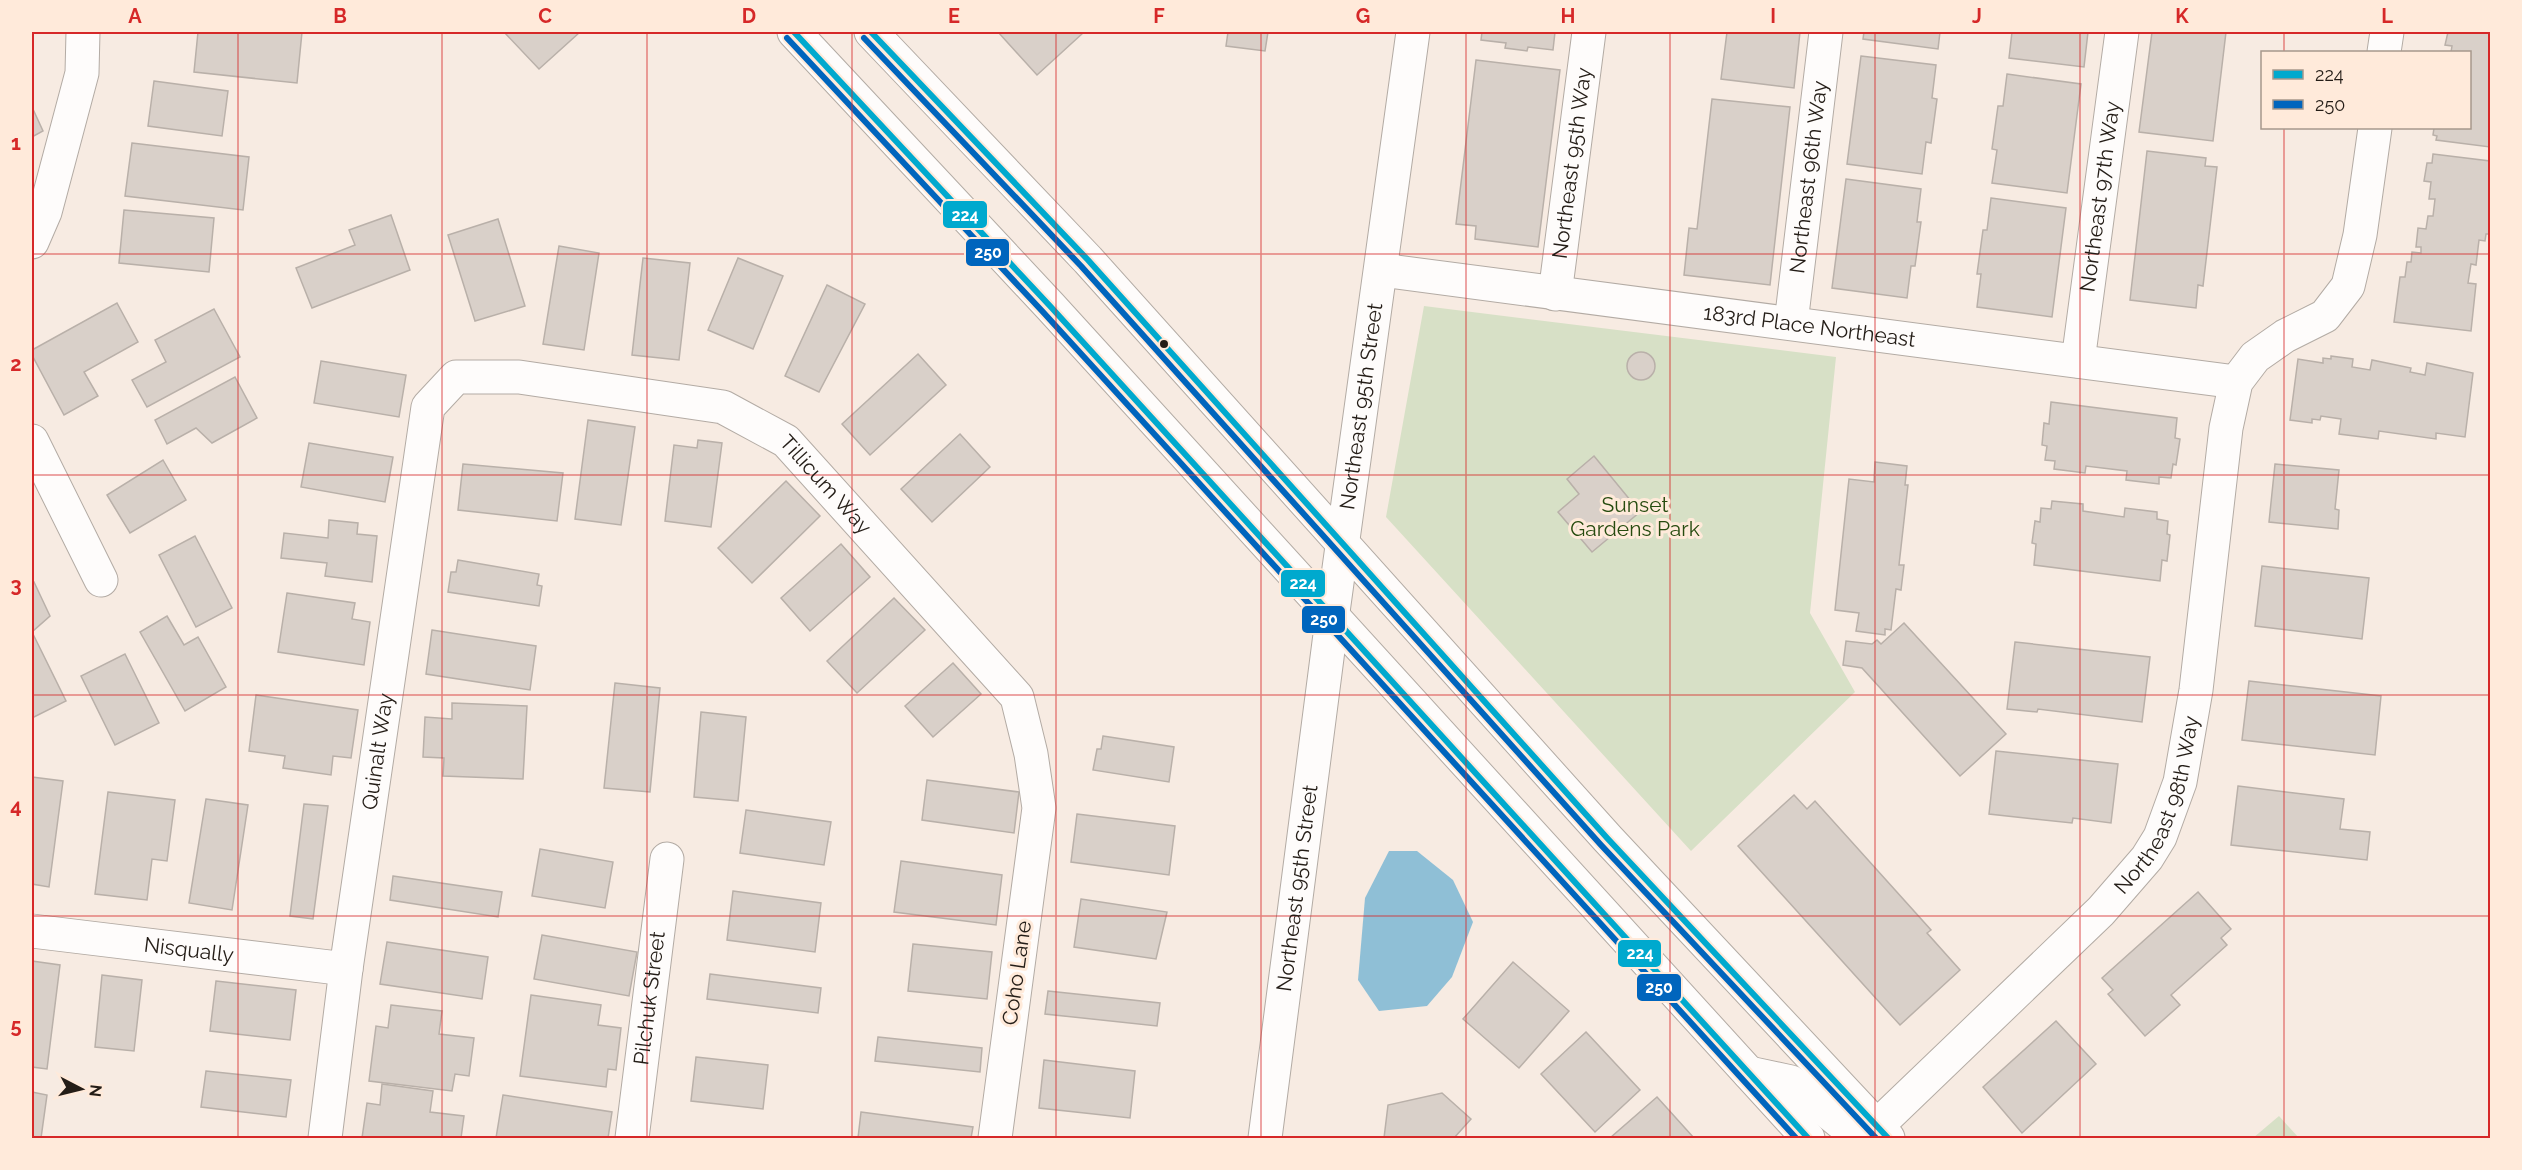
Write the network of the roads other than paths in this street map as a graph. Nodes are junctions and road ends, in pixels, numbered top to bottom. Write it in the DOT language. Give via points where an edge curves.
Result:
graph roads {
  1 [pos="83,32"];
  2 [pos="794,32"];
  3 [pos="871,32"];
  4 [pos="1413,32"];
  5 [pos="1589,32"];
  6 [pos="1826,32"];
  7 [pos="2122,32"];
  8 [pos="2387,32"];
  9 [pos="2384,51"];
  10 [pos="2375,129"];
  11 [pos="32,242"];
  12 [pos="1381,270"];
  13 [pos="1555,294"];
  14 [pos="1791,323"];
  15 [pos="2078,361"];
  16 [pos="456,377"];
  17 [pos="2236,382"];
  18 [pos="32,441"];
  19 [pos="1343,543"];
  20 [pos="101,580"];
  21 [pos="1332,619"];
  22 [pos="1039,808"];
  23 [pos="667,859"];
  24 [pos="32,931"];
  25 [pos="346,969"];
  26 [pos="1749,1073"];
  27 [pos="1883,1132"];
  28 [pos="325,1138"];
  29 [pos="632,1138"];
  30 [pos="995,1138"];
  31 [pos="1265,1138"];
  32 [pos="1808,1138"];
  1 -- 11 [label="street" via="81,73 45,212"];
  2 -- 21 [label="street" via="1050,306"];
  3 -- 19 [label="street" via="1089,260"];
  4 -- 12 [label="street, Northeast 95th Street"];
  5 -- 13 [label="street, Northeast 95th Way"];
  6 -- 14 [label="street, Northeast 96th Way"];
  7 -- 15 [label="street, Northeast 97th Way"];
  8 -- 9 [label="street"];
  10 -- 17 [label="street" via="2360,235 2348,286 2325,316 2284,336 2255,357"];
  12 -- 13 [label="street, 183rd Place Northeast"];
  12 -- 19 [label="street, Northeast 95th Street"];
  13 -- 14 [label="street, 183rd Place Northeast"];
  14 -- 15 [label="street, 183rd Place Northeast"];
  15 -- 17 [label="street, 183rd Place Northeast"];
  16 -- 22 [label="street, Tillicum Way" via="519,377 723,407 786,441 1017,697 1032,754"];
  16 -- 25 [label="street, Quinalt Way" via="428,407"];
  17 -- 27 [label="street, Northeast 98th Way" via="2226,428 2196,690 2180,782 2160,837 2101,911"];
  18 -- 20 [label="street"];
  19 -- 21 [label="street, Northeast 95th Street"];
  19 -- 27 [label="street" via="1616,848"];
  21 -- 26 [label="street"];
  21 -- 31 [label="street, Northeast 95th Street"];
  22 -- 30 [label="street, Coho Lane"];
  23 -- 29 [label="street, Pilchuk Street"];
  24 -- 25 [label="street, Nisqually"];
  25 -- 28 [label="street, Quinalt Way"];
  26 -- 27 [label="street" via="1791,1082 1851,1131"];
  26 -- 32 [label="street"];
}
